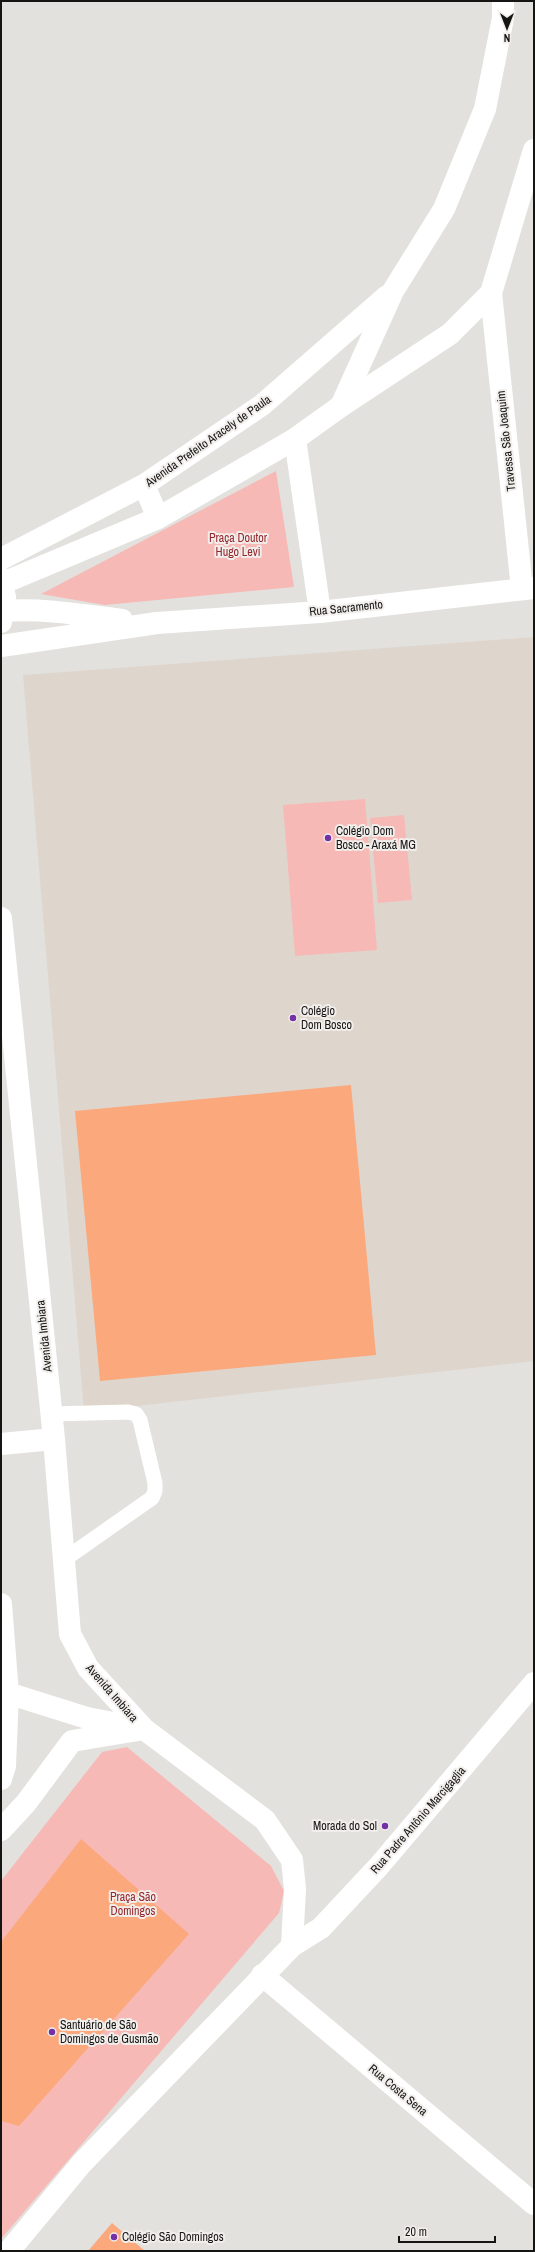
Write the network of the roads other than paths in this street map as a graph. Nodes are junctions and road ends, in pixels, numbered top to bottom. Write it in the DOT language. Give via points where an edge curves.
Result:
graph roads {
  1 [pos="503,1"];
  2 [pos="534,150"];
  3 [pos="393,291"];
  4 [pos="491,293"];
  5 [pos="341,406"];
  6 [pos="294,439"];
  7 [pos="144,485"];
  8 [pos="158,518"];
  9 [pos="1,558"];
  10 [pos="2,581"];
  11 [pos="528,588"];
  12 [pos="320,612"];
  13 [pos="2,616"];
  14 [pos="157,623"];
  15 [pos="1,646"];
  16 [pos="1,918"];
  17 [pos="52,1414"];
  18 [pos="54,1439"];
  19 [pos="1,1444"];
  20 [pos="65,1559"];
  21 [pos="1,1604"];
  22 [pos="534,1683"];
  23 [pos="4,1692"];
  24 [pos="144,1729"];
  25 [pos="2,1769"];
  26 [pos="26,1803"];
  27 [pos="1,1830"];
  28 [pos="292,1946"];
  29 [pos="262,1975"];
  30 [pos="534,2204"];
  31 [pos="9,2251"];
  1 -- 3 [label="main road, Avenida Prefeito Aracely de Paula" via="503,18 485,109 444,209"];
  2 -- 4 [label="main road"];
  3 -- 5 [label="main road, Avenida Prefeito Aracely de Paula"];
  3 -- 7 [label="main road, Avenida Prefeito Aracely de Paula" via="262,405"];
  4 -- 5 [label="main road" via="450,334"];
  4 -- 11 [label="main road, Travessa São Joaquim"];
  5 -- 6 [label="main road"];
  6 -- 8 [label="main road"];
  6 -- 12 [label="main road"];
  7 -- 8 [label="main road"];
  7 -- 9 [label="main road, Avenida Prefeito Aracely de Paula"];
  8 -- 10 [label="main road"];
  10 -- 13 [label="main road"];
  11 -- 12 [label="main road, Rua Sacramento"];
  12 -- 14 [label="main road, Rua Sacramento"];
  13 -- 14 [label="main road" via="25,610 50,611"];
  14 -- 15 [label="main road"];
  16 -- 17 [label="main road, Avenida Imbiara"];
  17 -- 18 [label="main road, Avenida Imbiara"];
  17 -- 20 [label="lane" via="136,1414 140,1420 155,1483 152,1498"];
  18 -- 19 [label="main road"];
  18 -- 20 [label="main road, Avenida Imbiara"];
  20 -- 24 [label="main road, Avenida Imbiara" via="70,1634 88,1668"];
  21 -- 23 [label="main road"];
  22 -- 28 [label="main road, Rua Padre Antônio Marcigaglia" via="379,1866 321,1928"];
  23 -- 24 [label="main road" via="87,1718"];
  23 -- 25 [label="main road"];
  24 -- 26 [label="main road" via="72,1741"];
  24 -- 28 [label="main road" via="265,1820 292,1860"];
  25 -- 26 [label="main road"];
  26 -- 27 [label="main road"];
  28 -- 29 [label="main road"];
  29 -- 30 [label="main road, Rua Costa Sena"];
  29 -- 31 [label="main road" via="82,2163"];
}
